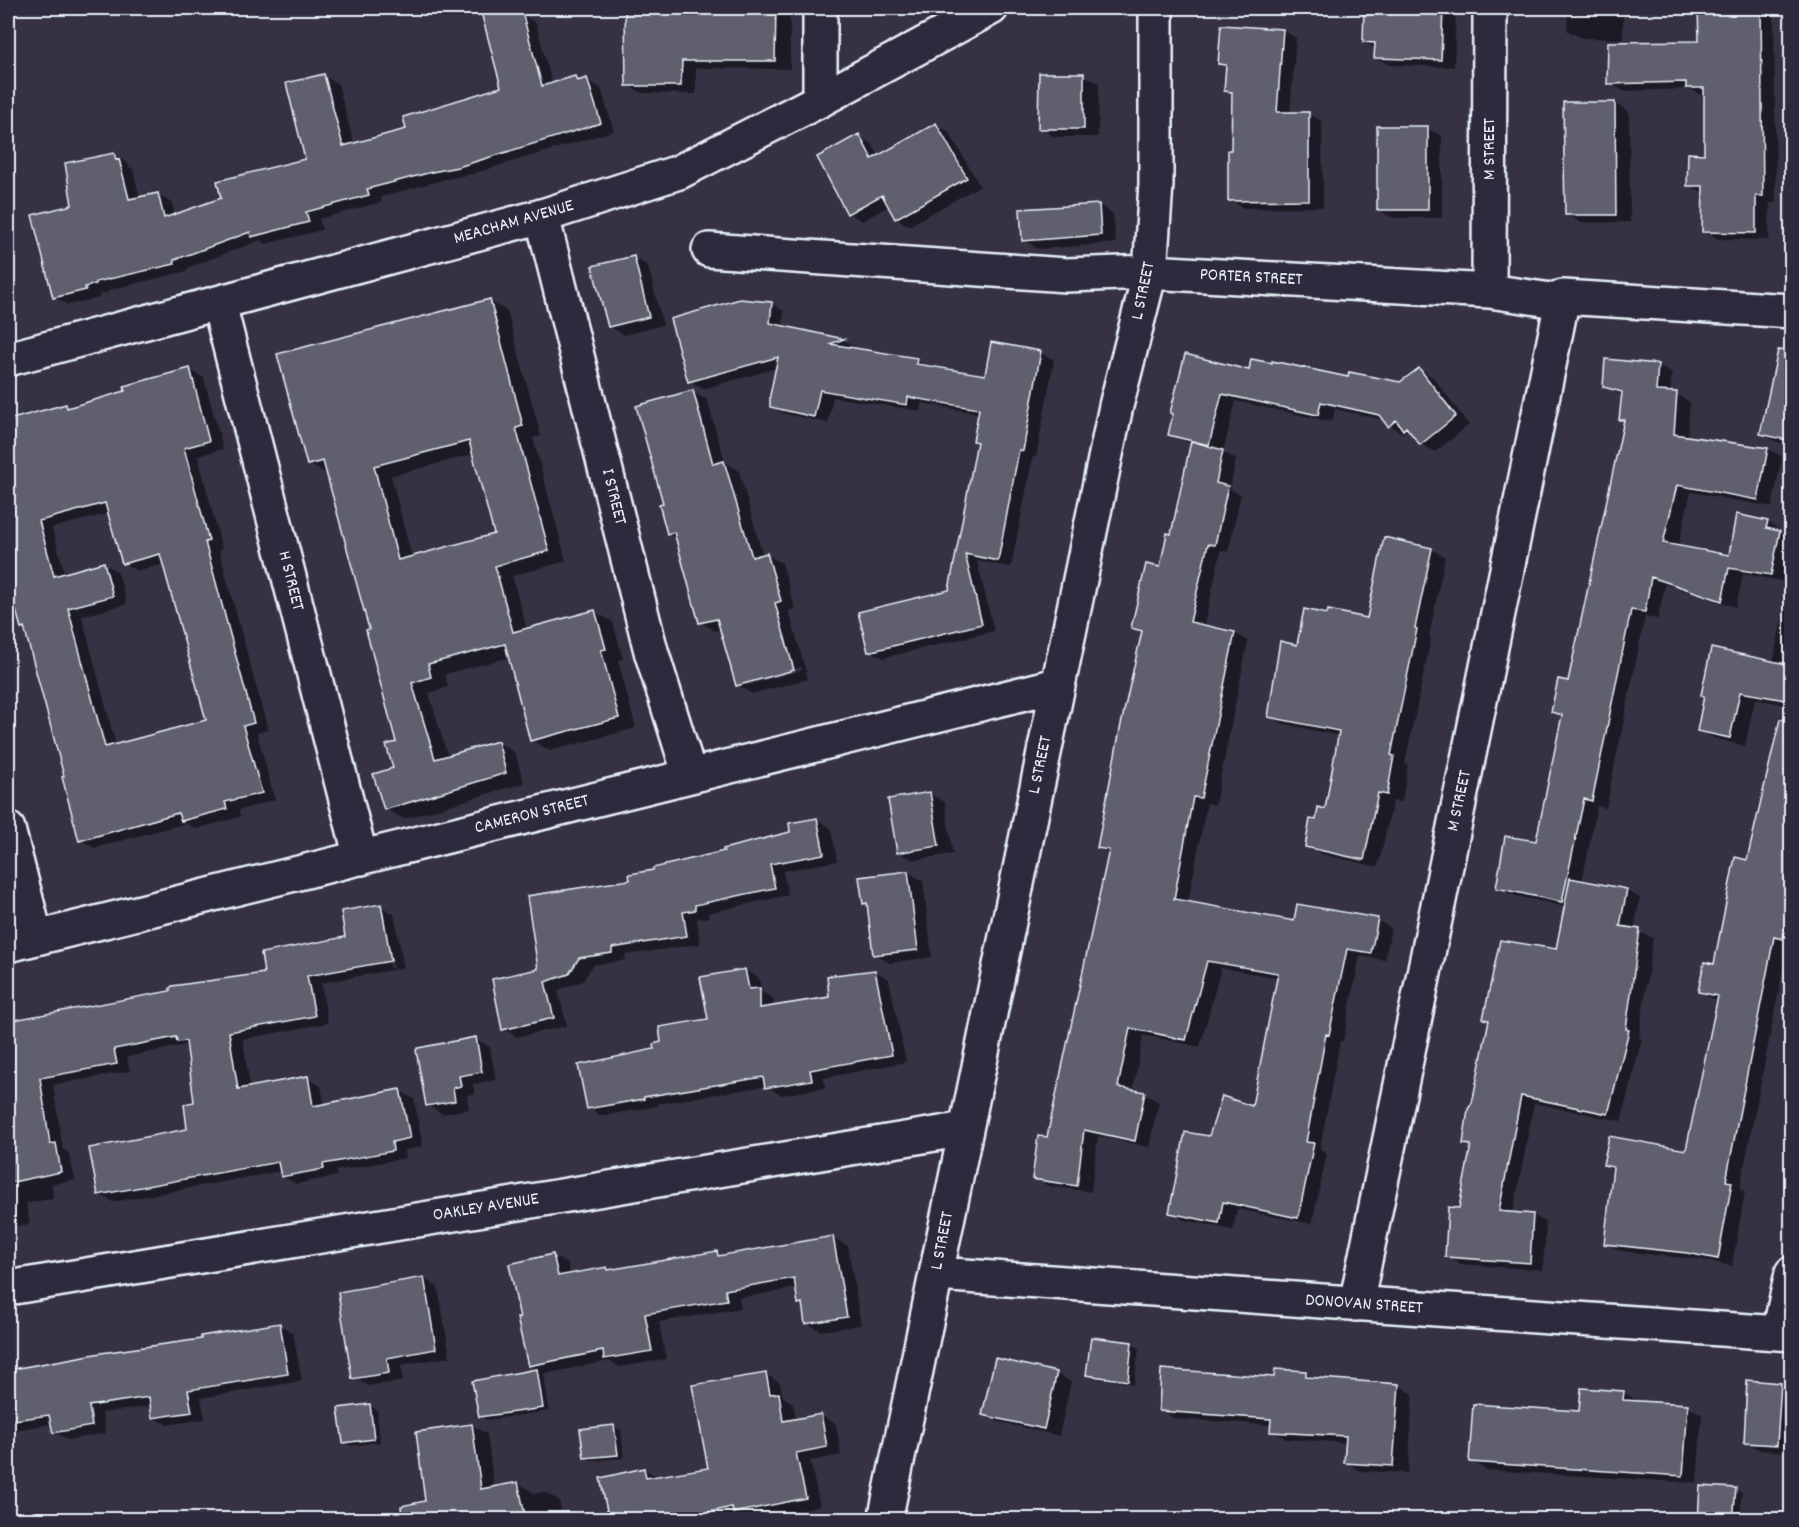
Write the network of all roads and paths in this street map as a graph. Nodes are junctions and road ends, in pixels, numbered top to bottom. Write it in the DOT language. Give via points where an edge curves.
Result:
graph roads {
  1 [pos="820,8"];
  2 [pos="991,8"];
  3 [pos="1156,8"];
  4 [pos="1490,8"];
  5 [pos="820,100"];
  6 [pos="542,216"];
  7 [pos="709,250"];
  8 [pos="1150,272"];
  9 [pos="1489,291"];
  10 [pos="1563,297"];
  11 [pos="219,304"];
  12 [pos="1791,311"];
  13 [pos="8,359"];
  14 [pos="1057,685"];
  15 [pos="690,776"];
  16 [pos="8,829"];
  17 [pos="361,858"];
  18 [pos="22,942"];
  19 [pos="965,1129"];
  20 [pos="1791,1273"];
  21 [pos="937,1274"];
  22 [pos="8,1288"];
  23 [pos="1356,1305"];
  24 [pos="1785,1334"];
  25 [pos="885,1520"];
  1 -- 5 [label="street"];
  2 -- 5 [label="street, MEACHAM AVENUE"];
  3 -- 8 [label="street, L STREET" via="1156,184"];
  4 -- 9 [label="street, M STREET"];
  5 -- 6 [label="street, MEACHAM AVENUE" via="679,172"];
  6 -- 11 [label="street, MEACHAM AVENUE"];
  6 -- 15 [label="street, I STREET" via="651,651"];
  7 -- 8 [label="street, PORTER STREET" via="1066,275"];
  8 -- 9 [label="street, PORTER STREET"];
  8 -- 14 [label="street, L STREET" via="1116,406"];
  9 -- 10 [label="street, PORTER STREET" via="1551,300"];
  10 -- 12 [label="street, PORTER STREET"];
  10 -- 23 [label="street, M STREET"];
  11 -- 13 [label="street, MEACHAM AVENUE"];
  11 -- 17 [label="street, H STREET"];
  14 -- 15 [label="street, CAMERON STREET"];
  14 -- 19 [label="street, L STREET"];
  15 -- 17 [label="street, CAMERON STREET"];
  16 -- 18 [label="street"];
  17 -- 18 [label="street, CAMERON STREET"];
  19 -- 21 [label="street, L STREET"];
  19 -- 22 [label="street, OAKLEY AVENUE"];
  20 -- 24 [label="street"];
  21 -- 23 [label="street, DONOVAN STREET"];
  21 -- 25 [label="street, L STREET"];
  23 -- 24 [label="street, DONOVAN STREET"];
}
